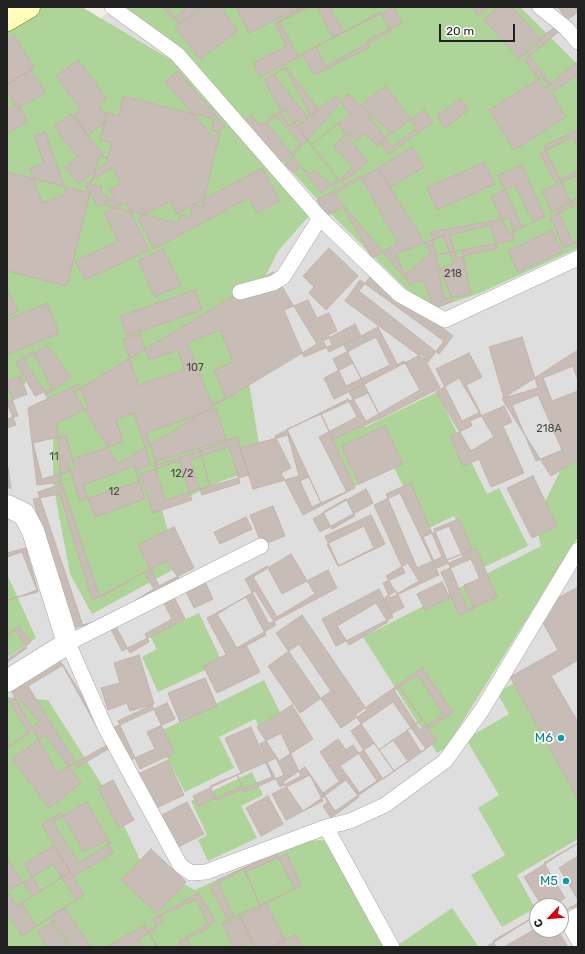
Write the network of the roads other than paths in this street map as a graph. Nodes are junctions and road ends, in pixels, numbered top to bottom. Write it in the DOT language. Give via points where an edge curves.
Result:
graph roads {
  1 [pos="29,7"];
  2 [pos="112,7"];
  3 [pos="540,7"];
  4 [pos="7,20"];
  5 [pos="578,42"];
  6 [pos="320,218"];
  7 [pos="578,258"];
  8 [pos="240,292"];
  9 [pos="7,506"];
  10 [pos="261,546"];
  11 [pos="578,550"];
  12 [pos="68,643"];
  13 [pos="7,681"];
  14 [pos="326,826"];
  15 [pos="578,915"];
  16 [pos="578,940"];
  17 [pos="392,947"];
  1 -- 4 [label="street"];
  2 -- 6 [label="lane" via="177,54"];
  3 -- 5 [label="lane" via="566,28"];
  6 -- 7 [label="lane" via="400,295 445,320"];
  6 -- 8 [label="lane" via="283,277 273,283"];
  9 -- 12 [label="street" via="24,514 33,531"];
  10 -- 12 [label="lane"];
  11 -- 14 [label="lane" via="482,710 445,761 385,805 350,821"];
  12 -- 13 [label="street"];
  12 -- 14 [label="lane" via="104,728 180,865 191,873 206,872"];
  14 -- 17 [label="lane"];
  15 -- 16 [label="lane" via="568,922"];
}
